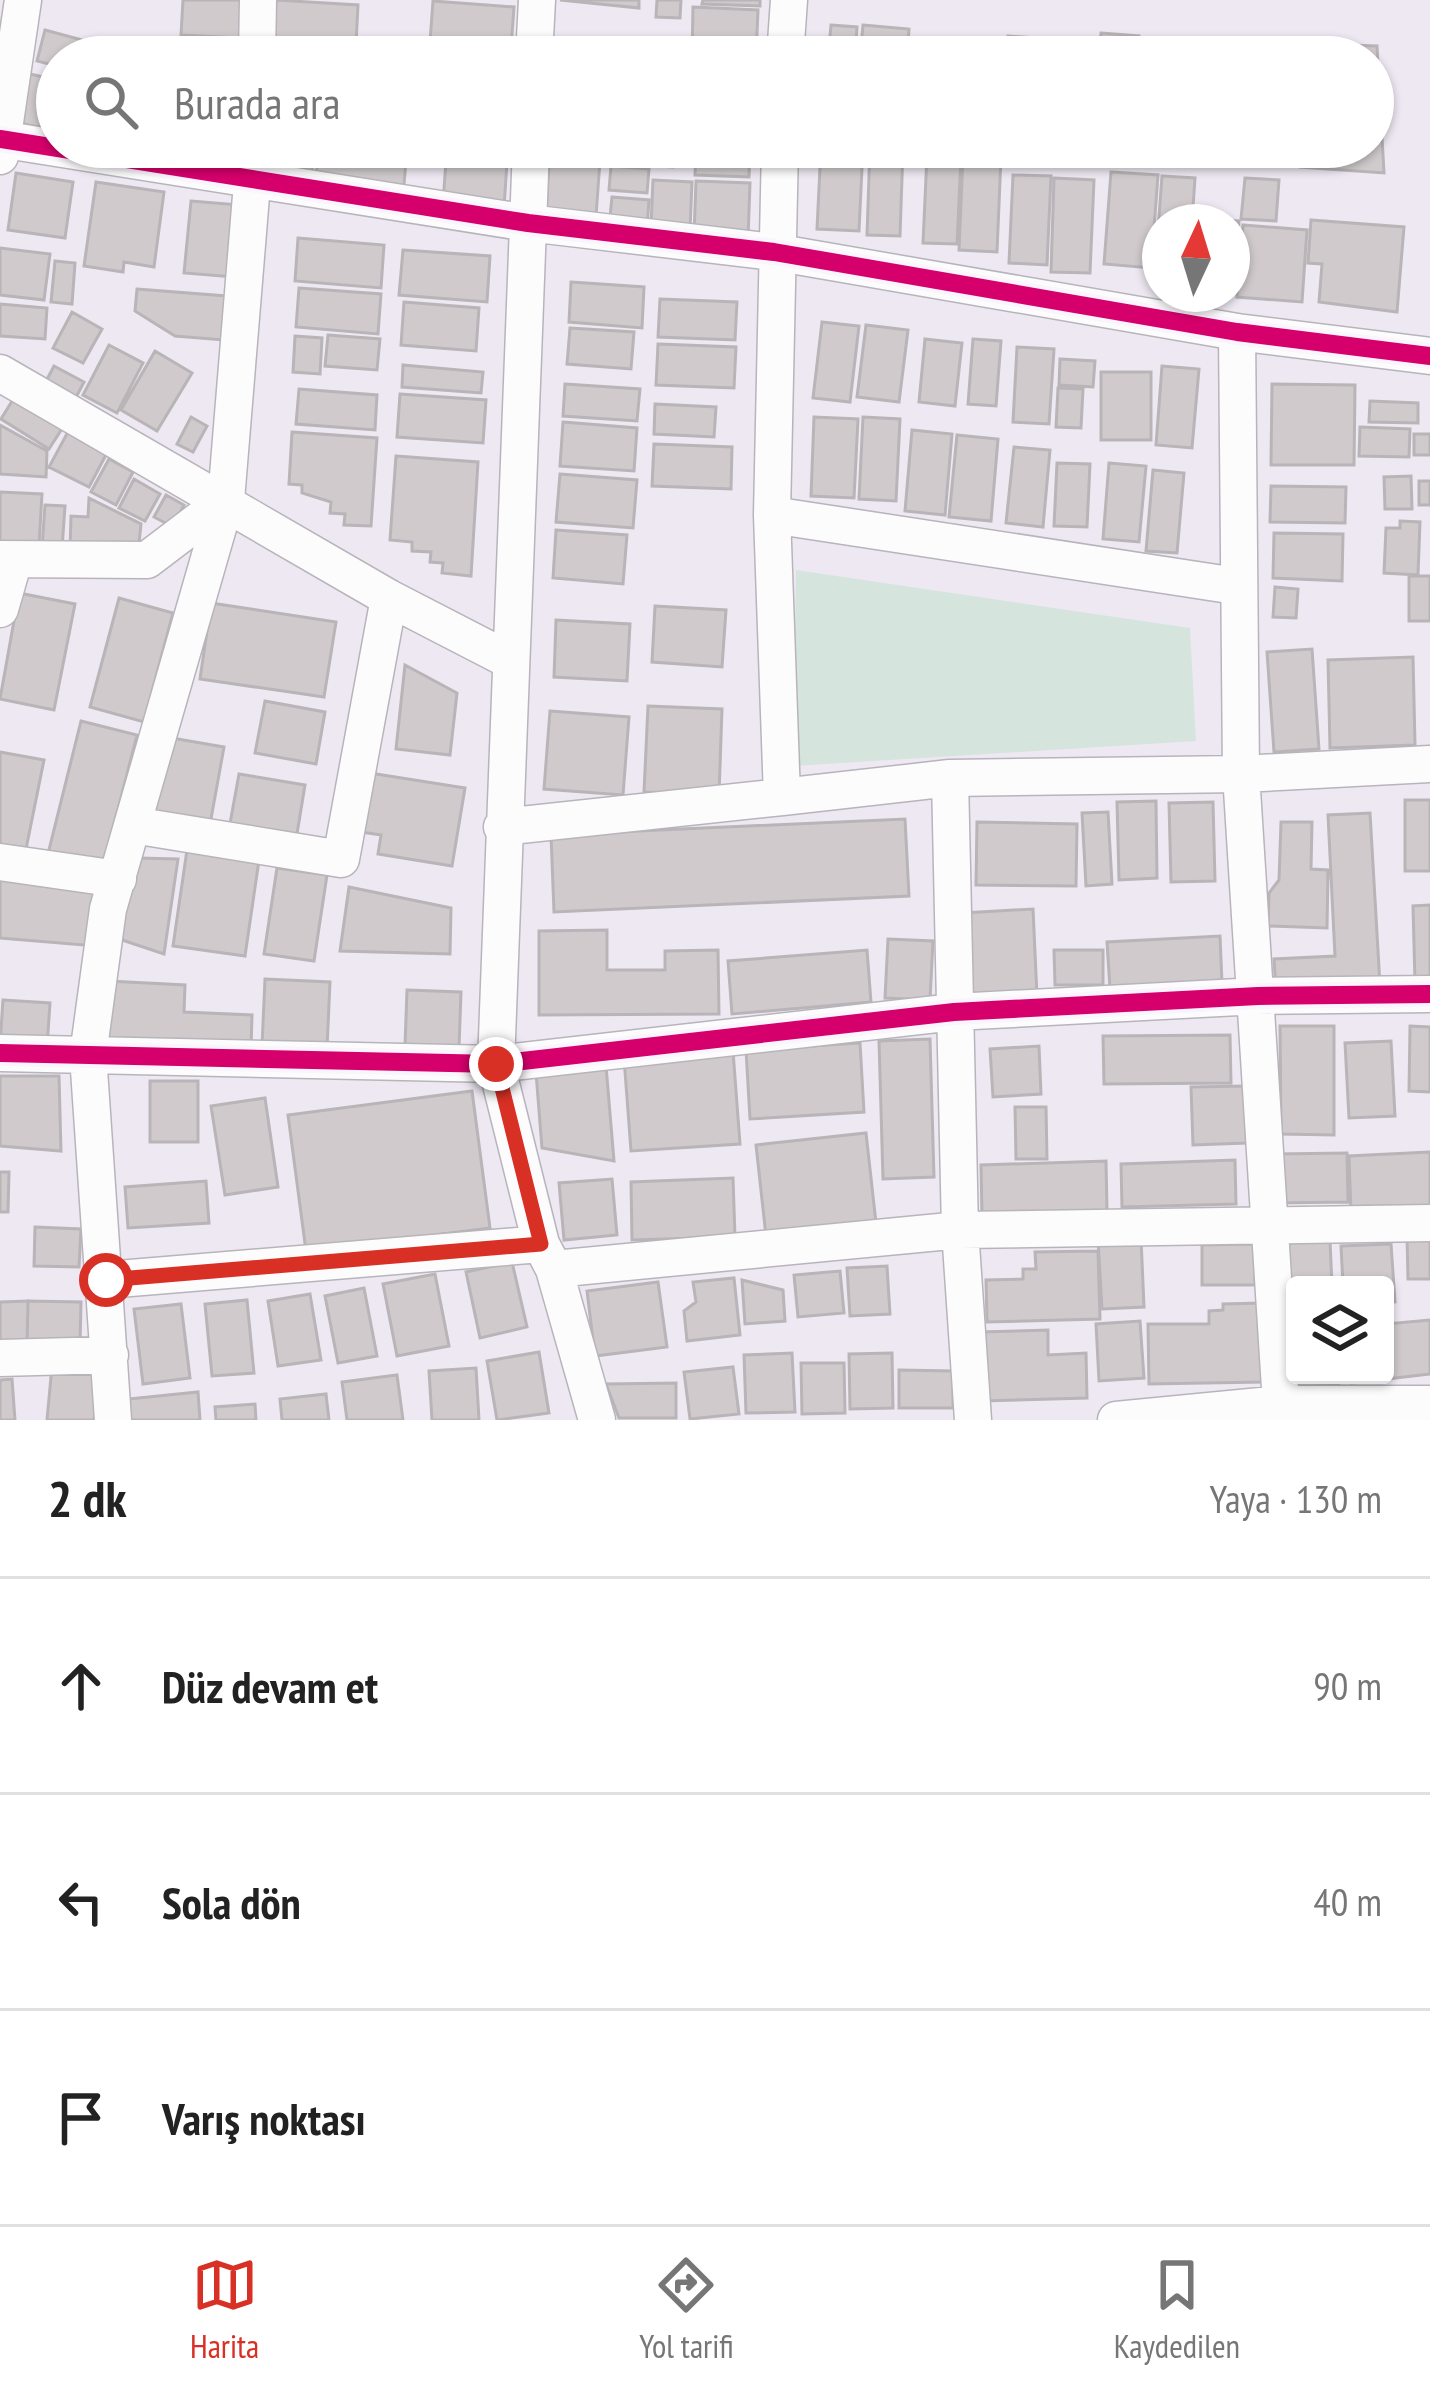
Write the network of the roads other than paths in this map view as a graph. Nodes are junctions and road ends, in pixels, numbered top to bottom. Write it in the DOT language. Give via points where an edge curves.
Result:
graph roads {
  1 [pos="23,0"];
  2 [pos="258,0"];
  3 [pos="536,0"];
  4 [pos="789,0"];
  5 [pos="257,36"];
  6 [pos="535,36"];
  7 [pos="786,36"];
  8 [pos="1,145"];
  9 [pos="36,147"];
  10 [pos="254,168"];
  11 [pos="277,168"];
  12 [pos="530,168"];
  13 [pos="779,168"];
  14 [pos="529,224"];
  15 [pos="774,252"];
  16 [pos="1237,332"];
  17 [pos="1430,356"];
  18 [pos="0,374"];
  19 [pos="226,500"];
  20 [pos="772,515"];
  21 [pos="7,559"];
  22 [pos="1236,586"];
  23 [pos="389,598"];
  24 [pos="0,609"];
  25 [pos="509,660"];
  26 [pos="1430,764"];
  27 [pos="1241,774"];
  28 [pos="950,778"];
  29 [pos="782,797"];
  30 [pos="133,825"];
  31 [pos="502,827"];
  32 [pos="0,862"];
  33 [pos="118,879"];
  34 [pos="1430,994"];
  35 [pos="1258,996"];
  36 [pos="953,1012"];
  37 [pos="0,1053"];
  38 [pos="88,1055"];
  39 [pos="496,1064"];
  40 [pos="1430,1223"];
  41 [pos="1267,1228"];
  42 [pos="960,1231"];
  43 [pos="548,1256"];
  44 [pos="106,1280"];
  45 [pos="110,1354"];
  46 [pos="0,1358"];
  47 [pos="1281,1404"];
  48 [pos="1430,1404"];
  49 [pos="112,1420"];
  50 [pos="597,1420"];
  51 [pos="973,1420"];
  52 [pos="1116,1420"];
  1 -- 8 [label="street"];
  2 -- 5 [label="street"];
  3 -- 6 [label="street"];
  4 -- 7 [label="street"];
  8 -- 9 [label="street"];
  10 -- 19 [label="street"];
  11 -- 14 [label="street"];
  12 -- 14 [label="street"];
  13 -- 15 [label="street"];
  14 -- 15 [label="street"];
  14 -- 25 [label="street"];
  15 -- 16 [label="street"];
  15 -- 20 [label="street"];
  16 -- 17 [label="street"];
  16 -- 22 [label="street"];
  18 -- 19 [label="street"];
  19 -- 21 [label="street" via="147,560"];
  19 -- 23 [label="street"];
  19 -- 30 [label="street"];
  20 -- 22 [label="street"];
  20 -- 29 [label="street"];
  21 -- 24 [label="street"];
  22 -- 27 [label="street"];
  23 -- 25 [label="street"];
  23 -- 30 [label="street" via="340,859"];
  25 -- 31 [label="street"];
  26 -- 27 [label="street"];
  27 -- 28 [label="street"];
  27 -- 35 [label="street"];
  28 -- 29 [label="street"];
  28 -- 36 [label="street"];
  29 -- 31 [label="street"];
  30 -- 33 [label="street"];
  31 -- 39 [label="street"];
  32 -- 33 [label="street"];
  33 -- 38 [label="street"];
  34 -- 35 [label="street"];
  35 -- 36 [label="street"];
  35 -- 41 [label="street"];
  36 -- 39 [label="street"];
  36 -- 42 [label="street"];
  37 -- 38 [label="street"];
  38 -- 39 [label="street"];
  38 -- 44 [label="street"];
  39 -- 43 [label="street"];
  40 -- 41 [label="street"];
  41 -- 42 [label="street"];
  41 -- 47 [label="street"];
  42 -- 43 [label="street"];
  42 -- 51 [label="street"];
  43 -- 44 [label="street"];
  43 -- 50 [label="street"];
  44 -- 45 [label="street"];
  45 -- 46 [label="street"];
  45 -- 49 [label="street"];
  47 -- 48 [label="street"];
  47 -- 52 [label="street"];
}
